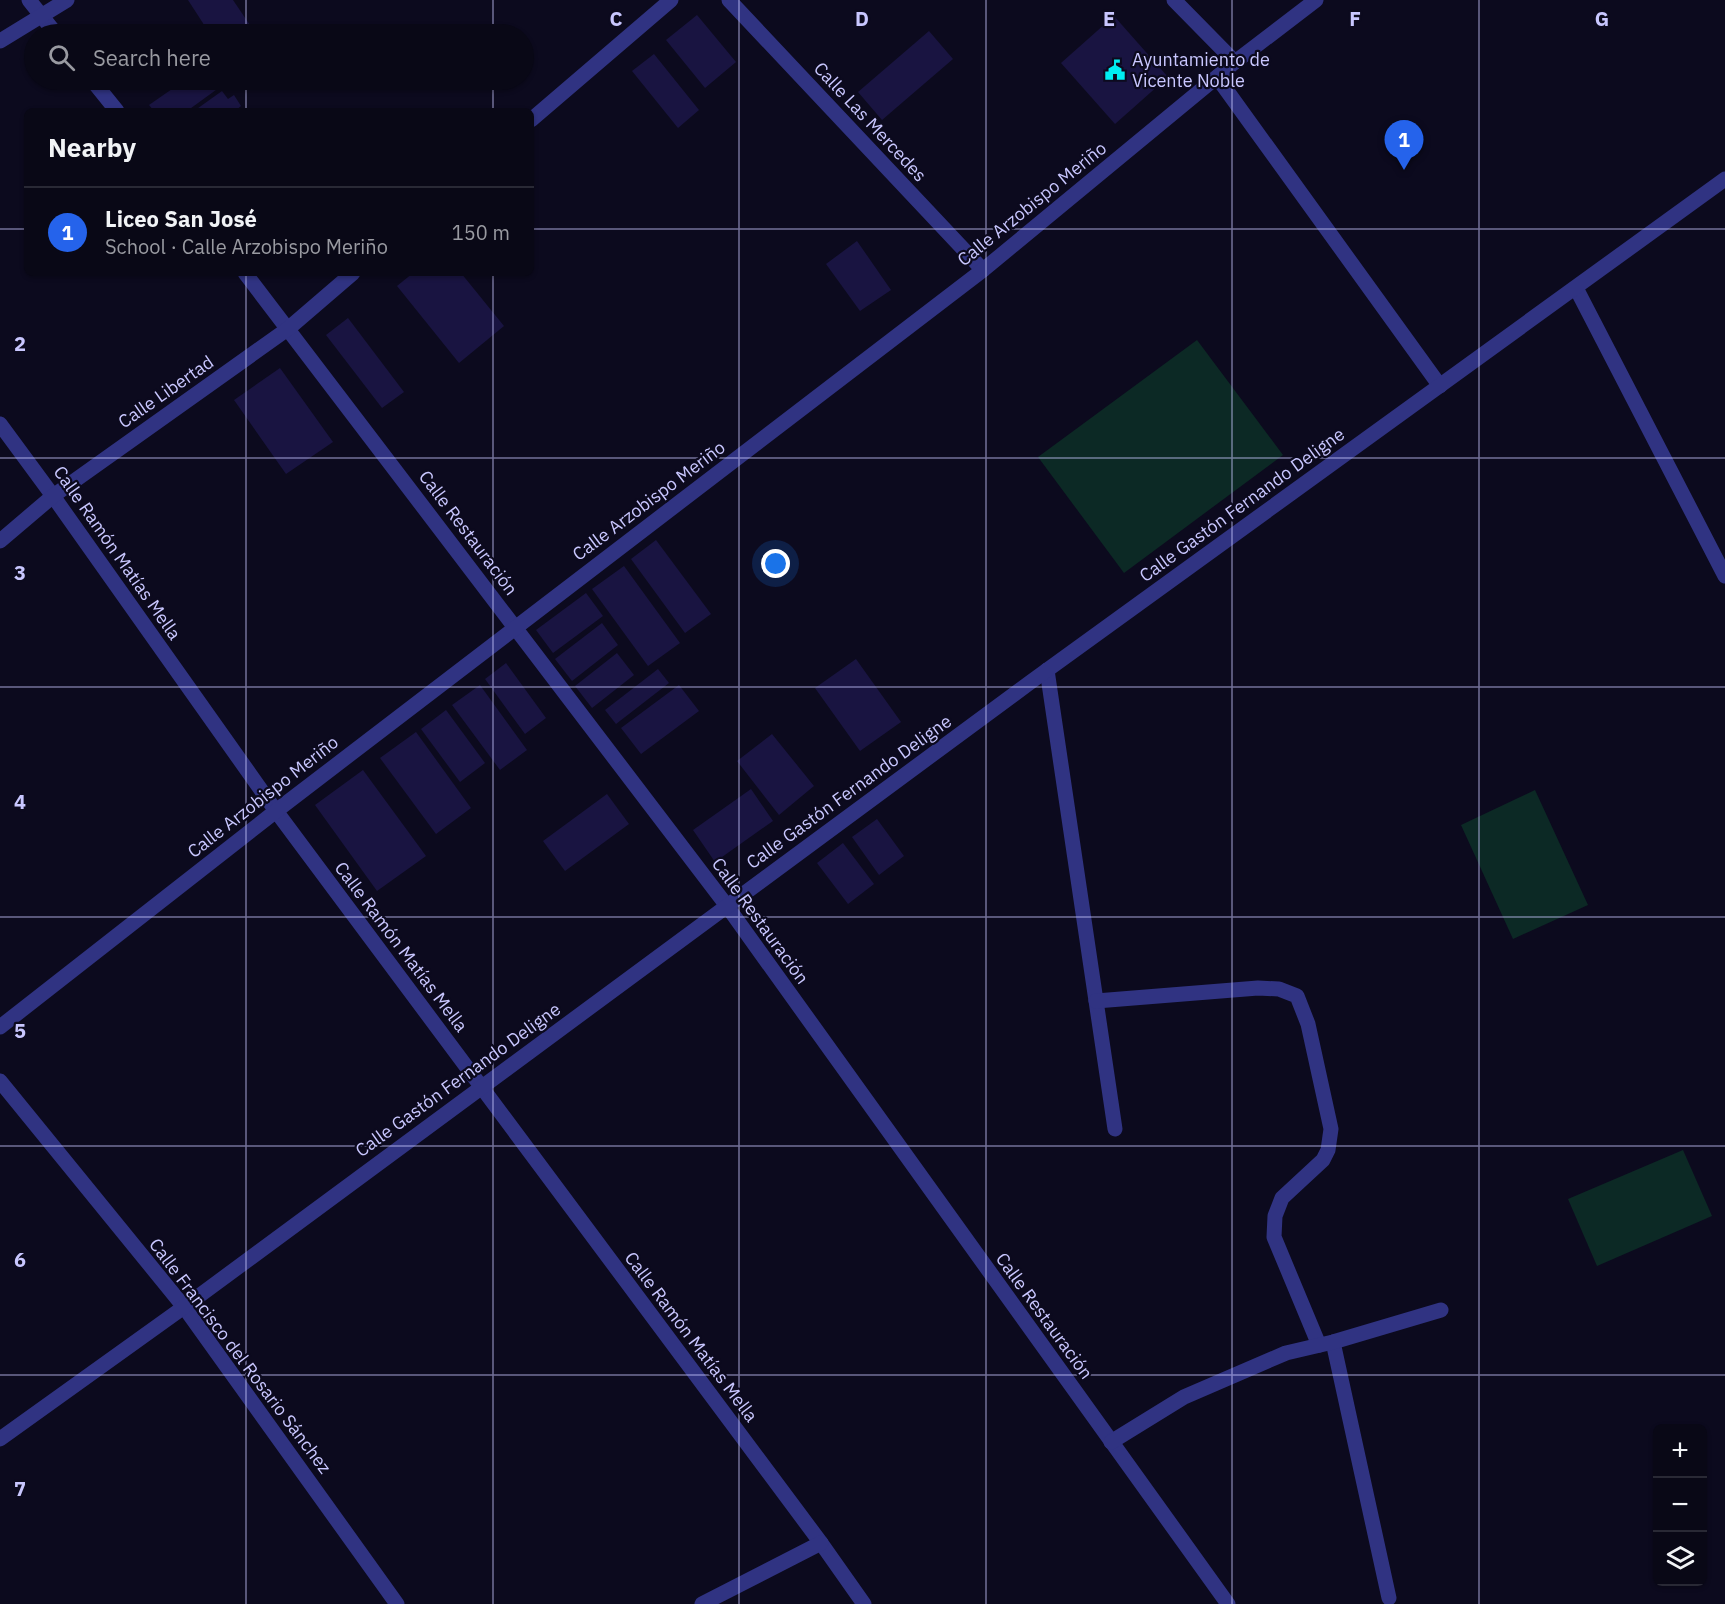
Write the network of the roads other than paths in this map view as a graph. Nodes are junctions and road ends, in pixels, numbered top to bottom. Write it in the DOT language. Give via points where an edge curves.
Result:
graph roads {
  1 [pos="29,0"];
  2 [pos="67,0"];
  3 [pos="671,0"];
  4 [pos="729,0"];
  5 [pos="1174,0"];
  6 [pos="1316,0"];
  7 [pos="41,16"];
  8 [pos="28,24"];
  9 [pos="48,24"];
  10 [pos="24,26"];
  11 [pos="0,41"];
  12 [pos="1235,62"];
  13 [pos="1217,77"];
  14 [pos="100,90"];
  15 [pos="115,108"];
  16 [pos="534,117"];
  17 [pos="1725,179"];
  18 [pos="983,270"];
  19 [pos="247,276"];
  20 [pos="350,276"];
  21 [pos="1576,288"];
  22 [pos="289,328"];
  23 [pos="1440,386"];
  24 [pos="0,424"];
  25 [pos="53,496"];
  26 [pos="0,540"];
  27 [pos="1725,576"];
  28 [pos="515,628"];
  29 [pos="1047,670"];
  30 [pos="276,811"];
  31 [pos="727,906"];
  32 [pos="1096,1001"];
  33 [pos="0,1026"];
  34 [pos="0,1081"];
  35 [pos="480,1088"];
  36 [pos="1115,1129"];
  37 [pos="184,1307"];
  38 [pos="1441,1311"];
  39 [pos="1326,1344"];
  40 [pos="0,1439"];
  41 [pos="1110,1442"];
  42 [pos="821,1543"];
  43 [pos="1389,1598"];
  44 [pos="397,1604"];
  45 [pos="702,1604"];
  46 [pos="864,1604"];
  47 [pos="1228,1604"];
  1 -- 7 [label="street"];
  2 -- 7 [label="street"];
  3 -- 16 [label="street"];
  4 -- 18 [label="street, Calle Las Mercedes"];
  5 -- 12 [label="street"];
  6 -- 12 [label="street, Calle Arzobispo Meriño"];
  7 -- 8 [label="street"];
  7 -- 9 [label="street"];
  10 -- 11 [label="street"];
  12 -- 13 [label="street, Calle Arzobispo Meriño"];
  13 -- 18 [label="street, Calle Arzobispo Meriño"];
  13 -- 23 [label="street"];
  14 -- 15 [label="street"];
  17 -- 21 [label="street, Calle Gastón Fernando Deligne"];
  18 -- 28 [label="street, Calle Arzobispo Meriño"];
  19 -- 22 [label="street, Calle Restauración"];
  20 -- 22 [label="street, Calle Libertad"];
  21 -- 23 [label="street, Calle Gastón Fernando Deligne"];
  21 -- 27 [label="street"];
  22 -- 25 [label="street, Calle Libertad"];
  22 -- 28 [label="street, Calle Restauración"];
  23 -- 29 [label="street, Calle Gastón Fernando Deligne"];
  24 -- 25 [label="street, Calle Ramón Matías Mella"];
  25 -- 26 [label="street, Calle Libertad"];
  25 -- 30 [label="street, Calle Ramón Matías Mella"];
  28 -- 30 [label="street, Calle Arzobispo Meriño"];
  28 -- 31 [label="street, Calle Restauración"];
  29 -- 31 [label="street, Calle Gastón Fernando Deligne"];
  29 -- 32 [label="street"];
  30 -- 33 [label="street, Calle Arzobispo Meriño"];
  30 -- 35 [label="street, Calle Ramón Matías Mella"];
  31 -- 35 [label="street, Calle Gastón Fernando Deligne"];
  31 -- 41 [label="street, Calle Restauración"];
  32 -- 36 [label="street"];
  32 -- 39 [label="street" via="1258,988 1280,989 1297,996 1308,1024 1331,1129 1323,1160 1282,1198 1275,1216 1275,1237"];
  34 -- 37 [label="street, Calle Francisco del Rosario Sánchez"];
  35 -- 37 [label="street, Calle Gastón Fernando Deligne"];
  35 -- 42 [label="street, Calle Ramón Matías Mella"];
  37 -- 40 [label="street, Calle Gastón Fernando Deligne"];
  37 -- 44 [label="street, Calle Francisco del Rosario Sánchez"];
  38 -- 39 [label="street"];
  39 -- 41 [label="street" via="1286,1353 1184,1397"];
  39 -- 43 [label="street"];
  41 -- 47 [label="street, Calle Restauración"];
  42 -- 45 [label="street"];
  42 -- 46 [label="street, Calle Ramón Matías Mella"];
}
